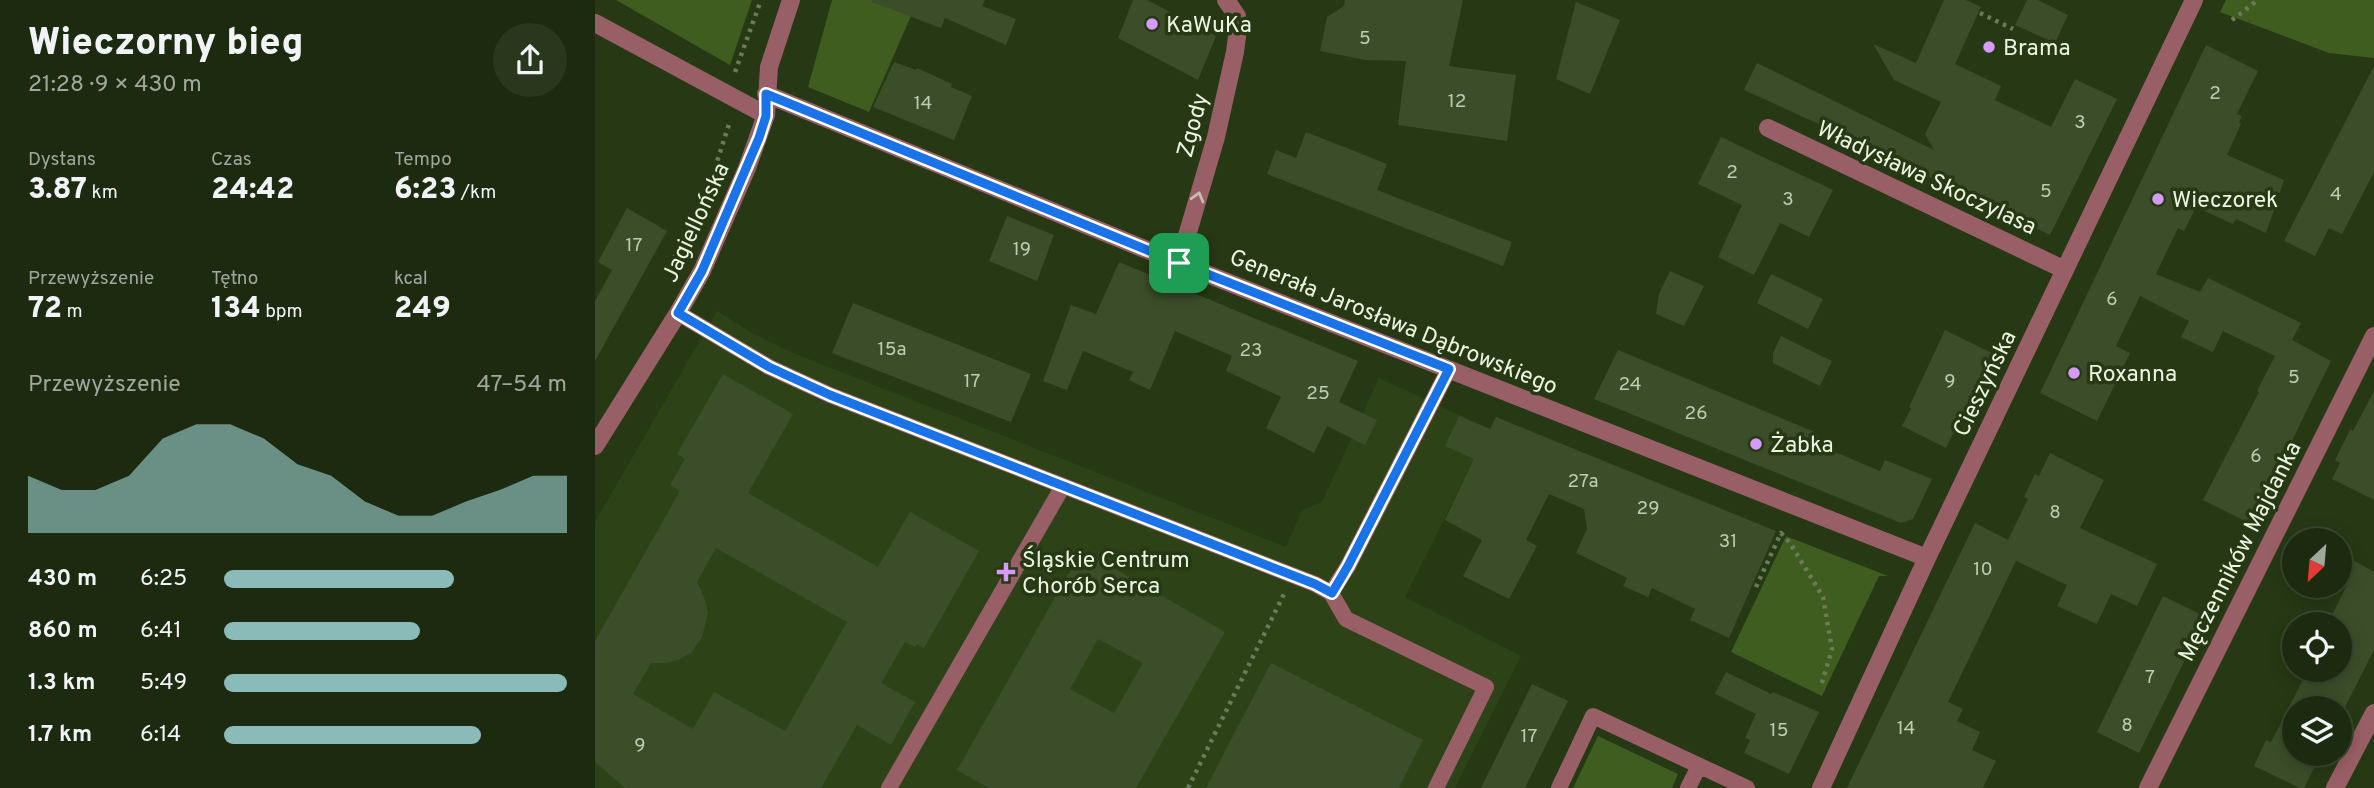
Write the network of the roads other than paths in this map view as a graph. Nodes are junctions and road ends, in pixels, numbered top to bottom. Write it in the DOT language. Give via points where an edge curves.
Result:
graph roads {
  1 [pos="790,0"];
  2 [pos="1226,0"];
  3 [pos="2194,0"];
  4 [pos="595,23"];
  5 [pos="766,94"];
  6 [pos="766,116"];
  7 [pos="1768,128"];
  8 [pos="1179,263"];
  9 [pos="2065,270"];
  10 [pos="678,313"];
  11 [pos="2374,336"];
  12 [pos="1449,369"];
  13 [pos="601,420"];
  14 [pos="595,446"];
  15 [pos="1063,486"];
  16 [pos="1927,558"];
  17 [pos="1332,593"];
  18 [pos="2374,713"];
  19 [pos="1699,766"];
  20 [pos="889,788"];
  21 [pos="1436,788"];
  22 [pos="1559,788"];
  23 [pos="1688,788"];
  24 [pos="1748,788"];
  25 [pos="1821,788"];
  26 [pos="2148,788"];
  27 [pos="2335,788"];
  1 -- 5 [label="street, Jagiellońska" via="769,67"];
  8 -- 2 [label="street, Zgody, one-way" via="1235,52 1237,16"];
  3 -- 9 [label="street, Cieszyńska"];
  4 -- 6 [label="street"];
  5 -- 6 [label="street, Jagiellońska"];
  5 -- 8 [label="street, Generała Jarosława Dąbrowskiego"];
  6 -- 10 [label="street, Jagiellońska" via="707,260"];
  7 -- 9 [label="street, Władysława Skoczylasa"];
  8 -- 12 [label="street, Generała Jarosława Dąbrowskiego"];
  9 -- 16 [label="street, Cieszyńska"];
  10 -- 13 [label="street, Jagiellońska"];
  10 -- 15 [label="lane" via="818,390"];
  11 -- 26 [label="street, Męczenników Majdanka"];
  12 -- 16 [label="street, Generała Jarosława Dąbrowskiego"];
  12 -- 17 [label="lane"];
  13 -- 14 [label="street, Jagiellońska"];
  15 -- 17 [label="lane"];
  15 -- 20 [label="lane"];
  16 -- 25 [label="street, Cieszyńska"];
  17 -- 21 [label="lane" via="1346,619 1486,687"];
  18 -- 27 [label="street"];
  19 -- 22 [label="lane" via="1593,716"];
  19 -- 23 [label="lane"];
  19 -- 24 [label="lane"];
}
